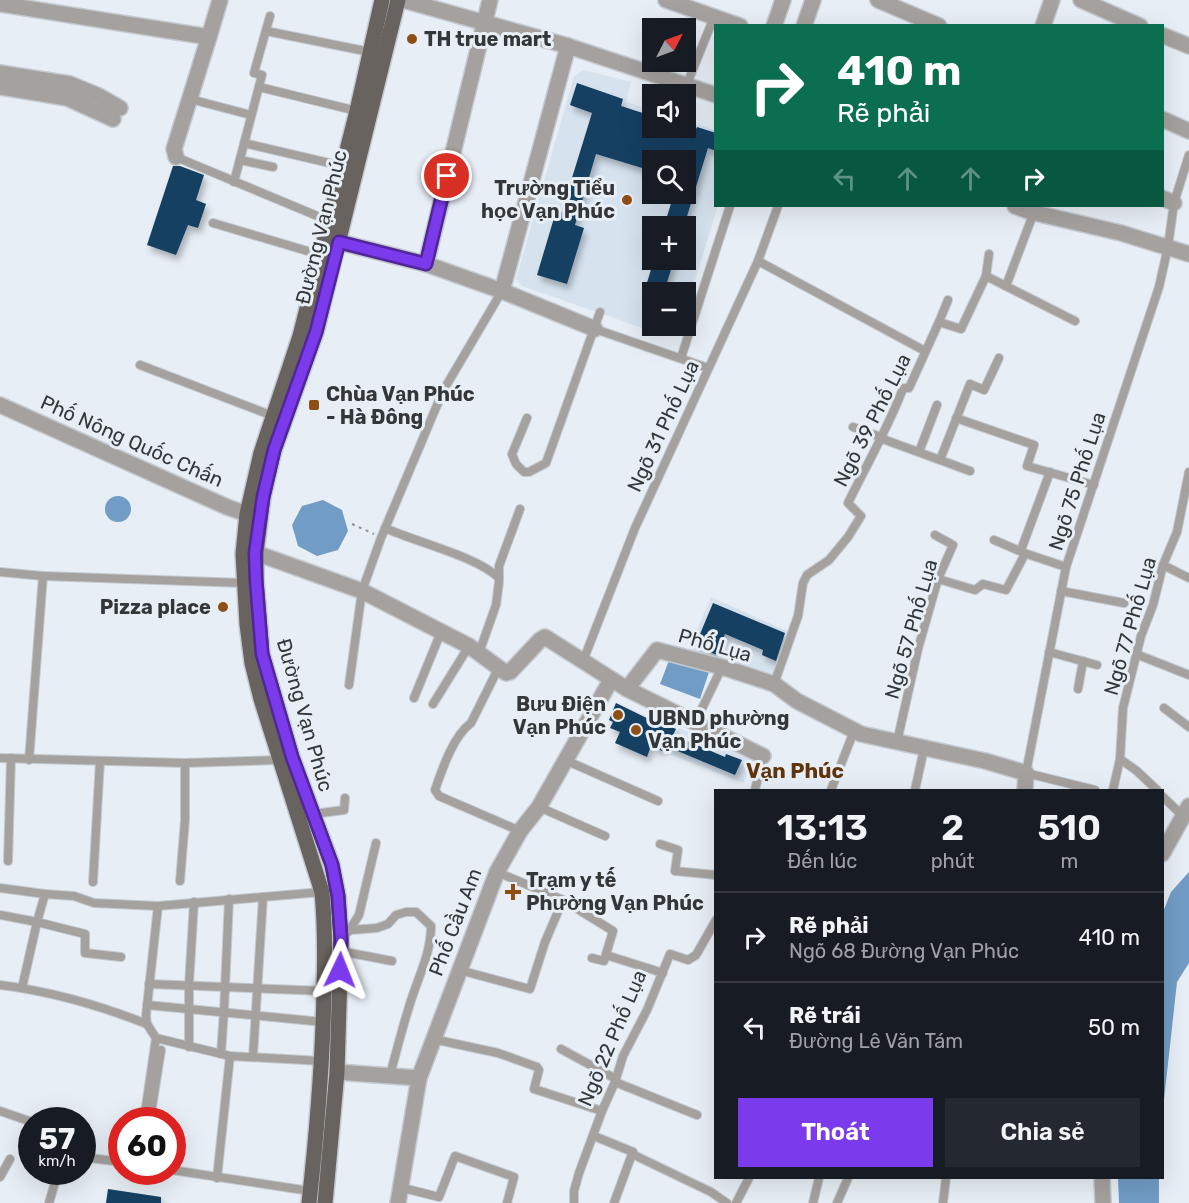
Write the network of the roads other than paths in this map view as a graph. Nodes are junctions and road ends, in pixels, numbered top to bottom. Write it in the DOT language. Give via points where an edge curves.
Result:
graph roads {
  1 [pos="219,0"];
  2 [pos="382,0"];
  3 [pos="399,0"];
  4 [pos="403,0"];
  5 [pos="490,0"];
  6 [pos="666,0"];
  7 [pos="783,0"];
  8 [pos="813,0"];
  9 [pos="878,0"];
  10 [pos="1052,0"];
  11 [pos="1081,0"];
  12 [pos="0,4"];
  13 [pos="270,16"];
  14 [pos="714,17"];
  15 [pos="485,23"];
  16 [pos="734,24"];
  17 [pos="775,24"];
  18 [pos="805,24"];
  19 [pos="934,24"];
  20 [pos="1044,24"];
  21 [pos="1135,24"];
  22 [pos="266,30"];
  23 [pos="1164,36"];
  24 [pos="210,37"];
  25 [pos="568,46"];
  26 [pos="1189,46"];
  27 [pos="370,52"];
  28 [pos="0,73"];
  29 [pos="687,84"];
  30 [pos="0,87"];
  31 [pos="259,87"];
  32 [pos="696,87"];
  33 [pos="714,94"];
  34 [pos="190,99"];
  35 [pos="364,113"];
  36 [pos="251,115"];
  37 [pos="1164,120"];
  38 [pos="1189,130"];
  39 [pos="244,143"];
  40 [pos="1189,155"];
  41 [pos="176,157"];
  42 [pos="240,160"];
  43 [pos="342,166"];
  44 [pos="273,167"];
  45 [pos="234,182"];
  46 [pos="1168,200"];
  47 [pos="730,207"];
  48 [pos="778,207"];
  49 [pos="1018,207"];
  50 [pos="1034,212"];
  51 [pos="327,220"];
  52 [pos="213,223"];
  53 [pos="339,242"];
  54 [pos="1168,247"];
  55 [pos="989,254"];
  56 [pos="1189,254"];
  57 [pos="321,255"];
  58 [pos="758,261"];
  59 [pos="426,264"];
  60 [pos="986,276"];
  61 [pos="1006,286"];
  62 [pos="502,291"];
  63 [pos="948,300"];
  64 [pos="600,312"];
  65 [pos="1076,321"];
  66 [pos="939,322"];
  67 [pos="596,329"];
  68 [pos="925,351"];
  69 [pos="681,358"];
  70 [pos="999,358"];
  71 [pos="140,365"];
  72 [pos="708,368"];
  73 [pos="0,405"];
  74 [pos="937,405"];
  75 [pos="279,418"];
  76 [pos="527,418"];
  77 [pos="956,418"];
  78 [pos="853,427"];
  79 [pos="880,438"];
  80 [pos="919,452"];
  81 [pos="940,460"];
  82 [pos="970,471"];
  83 [pos="1050,472"];
  84 [pos="1189,472"];
  85 [pos="1094,485"];
  86 [pos="520,509"];
  87 [pos="247,514"];
  88 [pos="385,528"];
  89 [pos="935,535"];
  90 [pos="994,540"];
  91 [pos="255,553"];
  92 [pos="1024,553"];
  93 [pos="1163,565"];
  94 [pos="1066,567"];
  95 [pos="0,572"];
  96 [pos="1188,575"];
  97 [pos="43,576"];
  98 [pos="499,578"];
  99 [pos="939,579"];
  100 [pos="244,582"];
  101 [pos="362,591"];
  102 [pos="1061,591"];
  103 [pos="1124,603"];
  104 [pos="441,632"];
  105 [pos="474,650"];
  106 [pos="1049,652"];
  107 [pos="1136,654"];
  108 [pos="583,661"];
  109 [pos="1083,661"];
  110 [pos="1097,665"];
  111 [pos="722,668"];
  112 [pos="498,669"];
  113 [pos="1189,675"];
  114 [pos="611,680"];
  115 [pos="349,684"];
  116 [pos="774,684"];
  117 [pos="627,689"];
  118 [pos="1078,689"];
  119 [pos="414,698"];
  120 [pos="433,704"];
  121 [pos="1164,708"];
  122 [pos="694,723"];
  123 [pos="1189,727"];
  124 [pos="854,731"];
  125 [pos="897,742"];
  126 [pos="924,749"];
  127 [pos="763,756"];
  128 [pos="0,758"];
  129 [pos="11,758"];
  130 [pos="286,758"];
  131 [pos="1120,759"];
  132 [pos="29,760"];
  133 [pos="565,760"];
  134 [pos="100,761"];
  135 [pos="185,763"];
  136 [pos="1026,773"];
  137 [pos="755,789"];
  138 [pos="831,789"];
  139 [pos="915,789"];
  140 [pos="1025,789"];
  141 [pos="1091,789"];
  142 [pos="1113,789"];
  143 [pos="1156,789"];
  144 [pos="1164,797"];
  145 [pos="345,798"];
  146 [pos="658,801"];
  147 [pos="539,807"];
  148 [pos="1186,811"];
  149 [pos="313,814"];
  150 [pos="520,831"];
  151 [pos="605,836"];
  152 [pos="376,843"];
  153 [pos="660,844"];
  154 [pos="1164,850"];
  155 [pos="8,861"];
  156 [pos="497,872"];
  157 [pos="714,875"];
  158 [pos="180,881"];
  159 [pos="93,882"];
  160 [pos="0,888"];
  161 [pos="322,892"];
  162 [pos="45,894"];
  163 [pos="263,897"];
  164 [pos="229,899"];
  165 [pos="563,900"];
  166 [pos="194,902"];
  167 [pos="158,906"];
  168 [pos="0,915"];
  169 [pos="37,922"];
  170 [pos="714,924"];
  171 [pos="344,940"];
  172 [pos="606,955"];
  173 [pos="121,957"];
  174 [pos="592,958"];
  175 [pos="392,961"];
  176 [pos="459,970"];
  177 [pos="663,973"];
  178 [pos="149,984"];
  179 [pos="0,985"];
  180 [pos="189,986"];
  181 [pos="225,987"];
  182 [pos="22,988"];
  183 [pos="257,988"];
  184 [pos="332,991"];
  185 [pos="147,1005"];
  186 [pos="190,1007"];
  187 [pos="224,1011"];
  188 [pos="255,1014"];
  189 [pos="325,1022"];
  190 [pos="147,1024"];
  191 [pos="156,1038"];
  192 [pos="433,1039"];
  193 [pos="189,1047"];
  194 [pos="561,1049"];
  195 [pos="161,1050"];
  196 [pos="220,1054"];
  197 [pos="230,1056"];
  198 [pos="253,1057"];
  199 [pos="322,1060"];
  200 [pos="337,1072"];
  201 [pos="390,1075"];
  202 [pos="419,1078"];
  203 [pos="615,1081"];
  204 [pos="146,1107"];
  205 [pos="152,1107"];
  206 [pos="0,1111"];
  207 [pos="602,1111"];
  208 [pos="697,1115"];
  209 [pos="18,1117"];
  210 [pos="594,1136"];
  211 [pos="632,1154"];
  212 [pos="10,1159"];
  213 [pos="186,1172"];
  214 [pos="0,1177"];
  215 [pos="217,1178"];
  216 [pos="748,1179"];
  217 [pos="819,1179"];
  218 [pos="848,1179"];
  219 [pos="946,1179"];
  220 [pos="1102,1179"];
  221 [pos="54,1185"];
  222 [pos="399,1187"];
  223 [pos="309,1197"];
  224 [pos="49,1203"];
  225 [pos="325,1203"];
  226 [pos="398,1203"];
  227 [pos="507,1203"];
  228 [pos="574,1203"];
  229 [pos="614,1203"];
  230 [pos="728,1203"];
  231 [pos="736,1203"];
  232 [pos="813,1203"];
  233 [pos="837,1203"];
  234 [pos="943,1203"];
  235 [pos="1103,1203"];
  1 -- 24 [label="street"];
  2 -- 27 [label="main road, Đường Vạn Phúc"];
  3 -- 35 [label="main road, Đường Vạn Phúc"];
  4 -- 15 [label="street"];
  5 -- 15 [label="street"];
  6 -- 14 [label="street"];
  7 -- 17 [label="street"];
  8 -- 18 [label="street"];
  9 -- 19 [label="street"];
  10 -- 20 [label="street"];
  11 -- 21 [label="street"];
  12 -- 24 [label="street"];
  13 -- 22 [label="lane"];
  14 -- 16 [label="street"];
  14 -- 29 [label="lane"];
  15 -- 25 [label="street"];
  15 -- 59 [label="street"];
  22 -- 27 [label="lane"];
  22 -- 31 [label="lane" via="254,73 262,75"];
  23 -- 26 [label="street"];
  24 -- 34 [label="street"];
  25 -- 29 [label="street"];
  25 -- 62 [label="street"];
  27 -- 35 [label="main road, Đường Vạn Phúc"];
  28 -- 30 [label="street" via="70,84 99,96 116,113 68,98"];
  31 -- 35 [label="lane"];
  31 -- 36 [label="lane"];
  32 -- 33 [label="street"];
  34 -- 36 [label="lane"];
  34 -- 41 [label="street" via="174,148"];
  35 -- 43 [label="main road, Đường Vạn Phúc"];
  35 -- 53 [label="main road, Đường Vạn Phúc"];
  36 -- 39 [label="lane"];
  37 -- 38 [label="street"];
  39 -- 42 [label="lane"];
  39 -- 43 [label="lane"];
  40 -- 46 [label="lane, Ngõ 75 Phố Lụa"];
  41 -- 45 [label="lane"];
  42 -- 44 [label="lane"];
  42 -- 45 [label="lane"];
  43 -- 51 [label="main road, Đường Vạn Phúc"];
  45 -- 51 [label="lane"];
  46 -- 54 [label="lane, Ngõ 75 Phố Lụa"];
  47 -- 69 [label="lane"];
  48 -- 58 [label="lane, Ngõ 31 Phố Lụa"];
  49 -- 50 [label="street"];
  50 -- 54 [label="street"];
  50 -- 61 [label="lane"];
  51 -- 57 [label="main road, Đường Vạn Phúc"];
  52 -- 57 [label="lane"];
  53 -- 59 [label="street"];
  53 -- 75 [label="main road, Đường Vạn Phúc" via="316,332"];
  54 -- 56 [label="street"];
  54 -- 85 [label="lane, Ngõ 75 Phố Lụa" via="1160,287"];
  55 -- 60 [label="lane"];
  57 -- 75 [label="main road, Đường Vạn Phúc"];
  58 -- 68 [label="lane"];
  58 -- 72 [label="lane, Ngõ 31 Phố Lụa"];
  59 -- 62 [label="street"];
  60 -- 61 [label="lane"];
  60 -- 66 [label="lane" via="961,329"];
  61 -- 65 [label="lane"];
  62 -- 67 [label="street"];
  62 -- 88 [label="lane" via="443,391"];
  63 -- 66 [label="lane, Ngõ 39 Phố Lụa"];
  64 -- 67 [label="lane"];
  66 -- 68 [label="lane, Ngõ 39 Phố Lụa"];
  67 -- 69 [label="lane"];
  67 -- 76 [label="lane" via="546,463 529,472 516,464 512,454"];
  68 -- 79 [label="lane, Ngõ 39 Phố Lụa"];
  69 -- 72 [label="lane"];
  70 -- 77 [label="lane" via="984,390 970,384"];
  71 -- 75 [label="lane"];
  72 -- 108 [label="lane, Ngõ 31 Phố Lụa" via="635,528"];
  73 -- 87 [label="street, Phố Nông Quốc Chấn"];
  74 -- 80 [label="lane"];
  75 -- 87 [label="main road, Đường Vạn Phúc" via="261,453"];
  75 -- 91 [label="main road, Đường Vạn Phúc"];
  77 -- 81 [label="lane"];
  77 -- 83 [label="lane" via="1034,445 1027,466"];
  78 -- 79 [label="lane"];
  79 -- 80 [label="lane"];
  79 -- 116 [label="lane, Ngõ 39 Phố Lụa" via="848,503 861,516 829,560 807,575 798,616"];
  80 -- 81 [label="lane"];
  81 -- 82 [label="lane"];
  83 -- 85 [label="lane"];
  83 -- 92 [label="lane" via="1021,547"];
  84 -- 93 [label="lane, Ngõ 77 Phố Lụa" via="1177,532"];
  85 -- 94 [label="lane, Ngõ 75 Phố Lụa"];
  86 -- 98 [label="lane" via="499,566"];
  87 -- 100 [label="main road, Đường Vạn Phúc"];
  88 -- 98 [label="lane" via="471,561"];
  88 -- 101 [label="lane"];
  89 -- 99 [label="lane, Ngõ 57 Phố Lụa" via="953,545"];
  90 -- 92 [label="lane"];
  91 -- 101 [label="street"];
  91 -- 130 [label="main road, Đường Vạn Phúc" via="262,654"];
  92 -- 94 [label="lane"];
  92 -- 99 [label="lane" via="1006,590 983,584 975,590"];
  93 -- 96 [label="lane"];
  93 -- 107 [label="lane, Ngõ 77 Phố Lụa"];
  94 -- 102 [label="lane, Ngõ 75 Phố Lụa"];
  95 -- 97 [label="lane"];
  97 -- 100 [label="lane"];
  97 -- 132 [label="lane"];
  98 -- 105 [label="lane" via="496,605"];
  99 -- 125 [label="lane, Ngõ 57 Phố Lụa"];
  100 -- 130 [label="main road, Đường Vạn Phúc" via="252,663"];
  101 -- 104 [label="street"];
  101 -- 115 [label="lane"];
  102 -- 103 [label="lane"];
  102 -- 106 [label="lane, Ngõ 75 Phố Lụa"];
  104 -- 105 [label="street"];
  104 -- 119 [label="lane"];
  105 -- 112 [label="street"];
  105 -- 120 [label="lane"];
  106 -- 109 [label="lane"];
  106 -- 136 [label="lane, Ngõ 75 Phố Lụa"];
  107 -- 113 [label="lane"];
  107 -- 131 [label="lane, Ngõ 77 Phố Lụa" via="1123,708"];
  108 -- 112 [label="street" via="543,637 509,673"];
  108 -- 114 [label="street"];
  109 -- 110 [label="lane"];
  109 -- 118 [label="lane"];
  111 -- 116 [label="street, Phố Lụa"];
  111 -- 117 [label="street, Phố Lụa" via="657,650"];
  111 -- 122 [label="lane"];
  112 -- 150 [label="lane" via="471,723 457,737 435,790 439,796"];
  114 -- 117 [label="street"];
  114 -- 133 [label="street, Phố Cầu Am"];
  116 -- 124 [label="street, Phố Lụa" via="797,701"];
  117 -- 122 [label="street"];
  121 -- 123 [label="lane"];
  122 -- 127 [label="street"];
  124 -- 125 [label="street, Phố Lụa"];
  124 -- 138 [label="lane"];
  125 -- 126 [label="street, Phố Lụa"];
  126 -- 136 [label="street, Phố Lụa"];
  126 -- 139 [label="lane"];
  127 -- 137 [label="lane"];
  128 -- 129 [label="lane"];
  129 -- 132 [label="lane"];
  129 -- 155 [label="lane"];
  130 -- 135 [label="lane"];
  130 -- 149 [label="main road, Đường Vạn Phúc"];
  130 -- 161 [label="main road, Đường Vạn Phúc"];
  131 -- 142 [label="lane, Ngõ 77 Phố Lụa"];
  131 -- 143 [label="lane"];
  132 -- 134 [label="lane"];
  133 -- 146 [label="lane"];
  133 -- 147 [label="street, Phố Cầu Am"];
  134 -- 135 [label="lane"];
  134 -- 159 [label="lane"];
  135 -- 158 [label="lane"];
  136 -- 140 [label="street"];
  136 -- 141 [label="lane"];
  144 -- 148 [label="lane"];
  145 -- 149 [label="lane" via="344,810"];
  147 -- 150 [label="street, Phố Cầu Am"];
  147 -- 151 [label="lane"];
  148 -- 154 [label="street"];
  149 -- 171 [label="main road, Đường Vạn Phúc" via="332,865"];
  150 -- 156 [label="street, Phố Cầu Am"];
  152 -- 171 [label="lane" via="359,915"];
  153 -- 157 [label="lane" via="678,850 675,871"];
  156 -- 165 [label="lane"];
  156 -- 176 [label="street, Phố Cầu Am"];
  160 -- 162 [label="lane"];
  161 -- 163 [label="lane"];
  161 -- 184 [label="main road, Đường Vạn Phúc"];
  162 -- 167 [label="lane" via="74,896 94,903"];
  162 -- 169 [label="lane"];
  163 -- 164 [label="lane"];
  163 -- 183 [label="lane"];
  164 -- 166 [label="lane"];
  164 -- 181 [label="lane"];
  165 -- 172 [label="lane" via="613,931"];
  165 -- 176 [label="lane" via="530,989"];
  166 -- 167 [label="lane"];
  166 -- 180 [label="lane"];
  167 -- 178 [label="lane"];
  168 -- 169 [label="lane"];
  169 -- 173 [label="lane" via="85,934 85,953"];
  169 -- 182 [label="lane"];
  170 -- 177 [label="lane, Ngõ 22 Phố Lụa" via="696,955 688,960 670,954"];
  171 -- 175 [label="lane"];
  171 -- 184 [label="main road, Đường Vạn Phúc"];
  171 -- 201 [label="lane" via="406,912 416,912 431,926 423,971 409,1005"];
  172 -- 174 [label="lane" via="604,962"];
  172 -- 177 [label="lane"];
  176 -- 192 [label="street, Phố Cầu Am"];
  177 -- 203 [label="lane, Ngõ 22 Phố Lụa"];
  178 -- 180 [label="lane"];
  178 -- 185 [label="lane"];
  179 -- 182 [label="lane"];
  180 -- 181 [label="lane"];
  180 -- 186 [label="lane"];
  181 -- 183 [label="lane"];
  181 -- 187 [label="lane"];
  182 -- 190 [label="lane"];
  183 -- 184 [label="lane"];
  183 -- 188 [label="lane"];
  184 -- 189 [label="main road, Đường Vạn Phúc"];
  184 -- 200 [label="main road, Đường Vạn Phúc"];
  185 -- 186 [label="lane"];
  185 -- 190 [label="lane"];
  186 -- 187 [label="lane"];
  186 -- 193 [label="lane"];
  187 -- 188 [label="lane"];
  187 -- 196 [label="lane"];
  188 -- 189 [label="lane"];
  188 -- 198 [label="lane"];
  189 -- 199 [label="main road, Đường Vạn Phúc"];
  190 -- 191 [label="lane"];
  191 -- 193 [label="lane"];
  191 -- 204 [label="lane"];
  192 -- 202 [label="street, Phố Cầu Am"];
  192 -- 207 [label="lane" via="498,1053 537,1067 534,1089"];
  193 -- 196 [label="lane"];
  194 -- 203 [label="lane"];
  195 -- 205 [label="lane"];
  196 -- 197 [label="lane"];
  197 -- 198 [label="lane"];
  197 -- 215 [label="lane"];
  198 -- 199 [label="lane"];
  199 -- 223 [label="main road, Đường Vạn Phúc"];
  200 -- 201 [label="street"];
  200 -- 225 [label="main road, Đường Vạn Phúc"];
  201 -- 202 [label="street"];
  202 -- 222 [label="street, Phố Cầu Am"];
  203 -- 207 [label="lane, Ngõ 22 Phố Lụa"];
  203 -- 208 [label="lane"];
  206 -- 209 [label="lane"];
  207 -- 210 [label="lane, Ngõ 22 Phố Lụa"];
  210 -- 211 [label="lane"];
  210 -- 228 [label="lane, Ngõ 22 Phố Lụa" via="577,1180"];
  211 -- 229 [label="lane"];
  211 -- 230 [label="lane"];
  212 -- 214 [label="lane"];
  213 -- 215 [label="lane"];
  215 -- 223 [label="lane"];
  216 -- 231 [label="lane"];
  217 -- 232 [label="lane"];
  218 -- 233 [label="lane"];
  219 -- 234 [label="lane"];
  220 -- 235 [label="street"];
  221 -- 224 [label="lane"];
  222 -- 226 [label="street, Phố Cầu Am"];
  222 -- 227 [label="lane" via="439,1197 454,1156 514,1177"];
}
